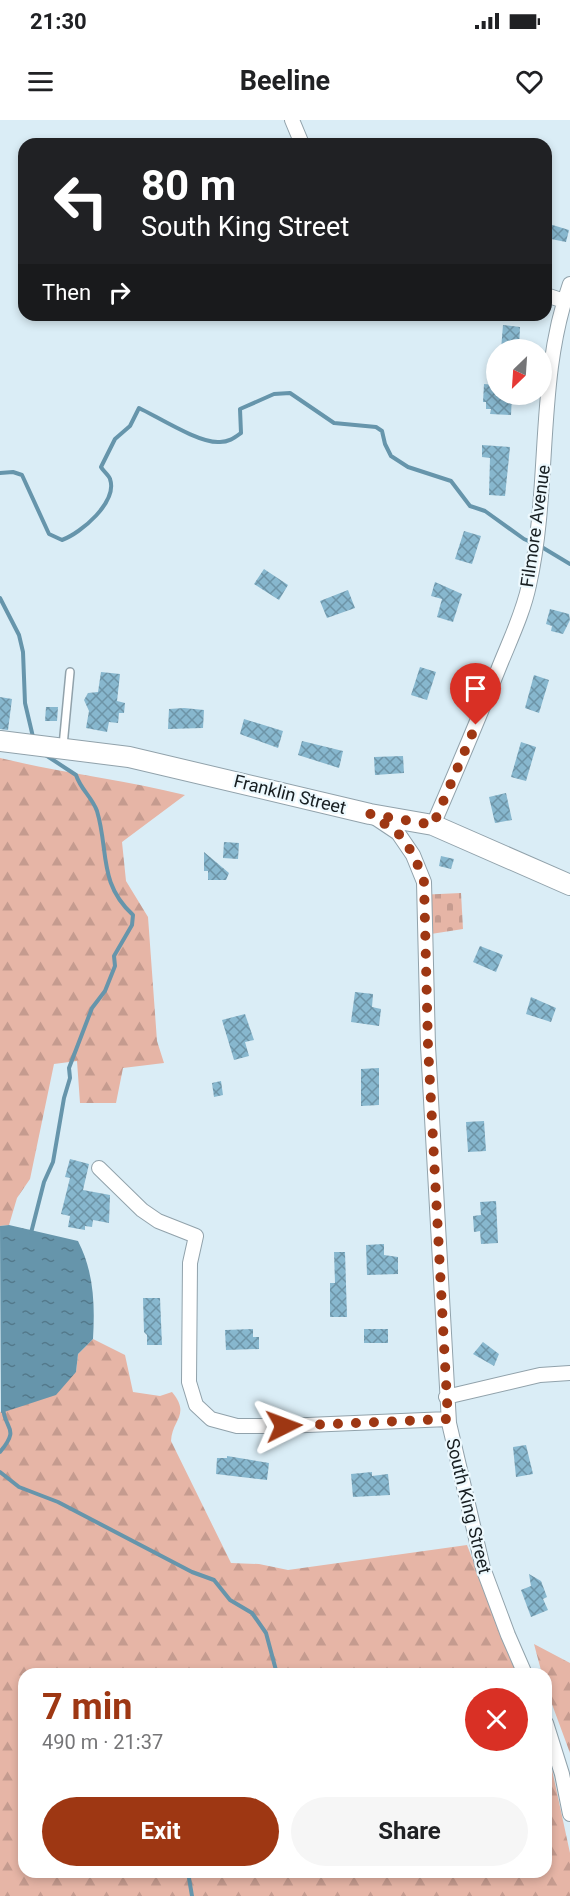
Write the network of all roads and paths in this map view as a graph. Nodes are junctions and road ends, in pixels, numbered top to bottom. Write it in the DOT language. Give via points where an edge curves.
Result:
graph roads {
  1 [pos="292,120"];
  2 [pos="300,138"];
  3 [pos="570,284"];
  4 [pos="552,297"];
  5 [pos="564,301"];
  6 [pos="70,672"];
  7 [pos="0,741"];
  8 [pos="63,749"];
  9 [pos="370,814"];
  10 [pos="433,825"];
  11 [pos="570,885"];
  12 [pos="99,1168"];
  13 [pos="570,1373"];
  14 [pos="446,1397"];
  15 [pos="448,1419"];
  16 [pos="523,1668"];
  17 [pos="552,1742"];
  18 [pos="570,1814"];
  1 -- 2 [label="street"];
  3 -- 5 [label="street, Filmore Avenue"];
  4 -- 5 [label="street"];
  5 -- 10 [label="street, Filmore Avenue" via="553,357 535,544 524,603"];
  6 -- 8 [label="lane"];
  7 -- 8 [label="main road, Franklin Street"];
  8 -- 9 [label="main road, Franklin Street" via="182,767"];
  9 -- 10 [label="main road, Franklin Street"];
  9 -- 14 [label="street, South King Street" via="398,833 414,855 424,882 428,1046"];
  10 -- 11 [label="main road, Franklin Street"];
  12 -- 15 [label="street" via="142,1210 196,1236 190,1263 189,1382 196,1405 211,1419 237,1426 284,1426"];
  13 -- 14 [label="street" via="540,1375"];
  14 -- 15 [label="street, South King Street"];
  15 -- 16 [label="street, South King Street" via="483,1568"];
  17 -- 18 [label="street"];
}
